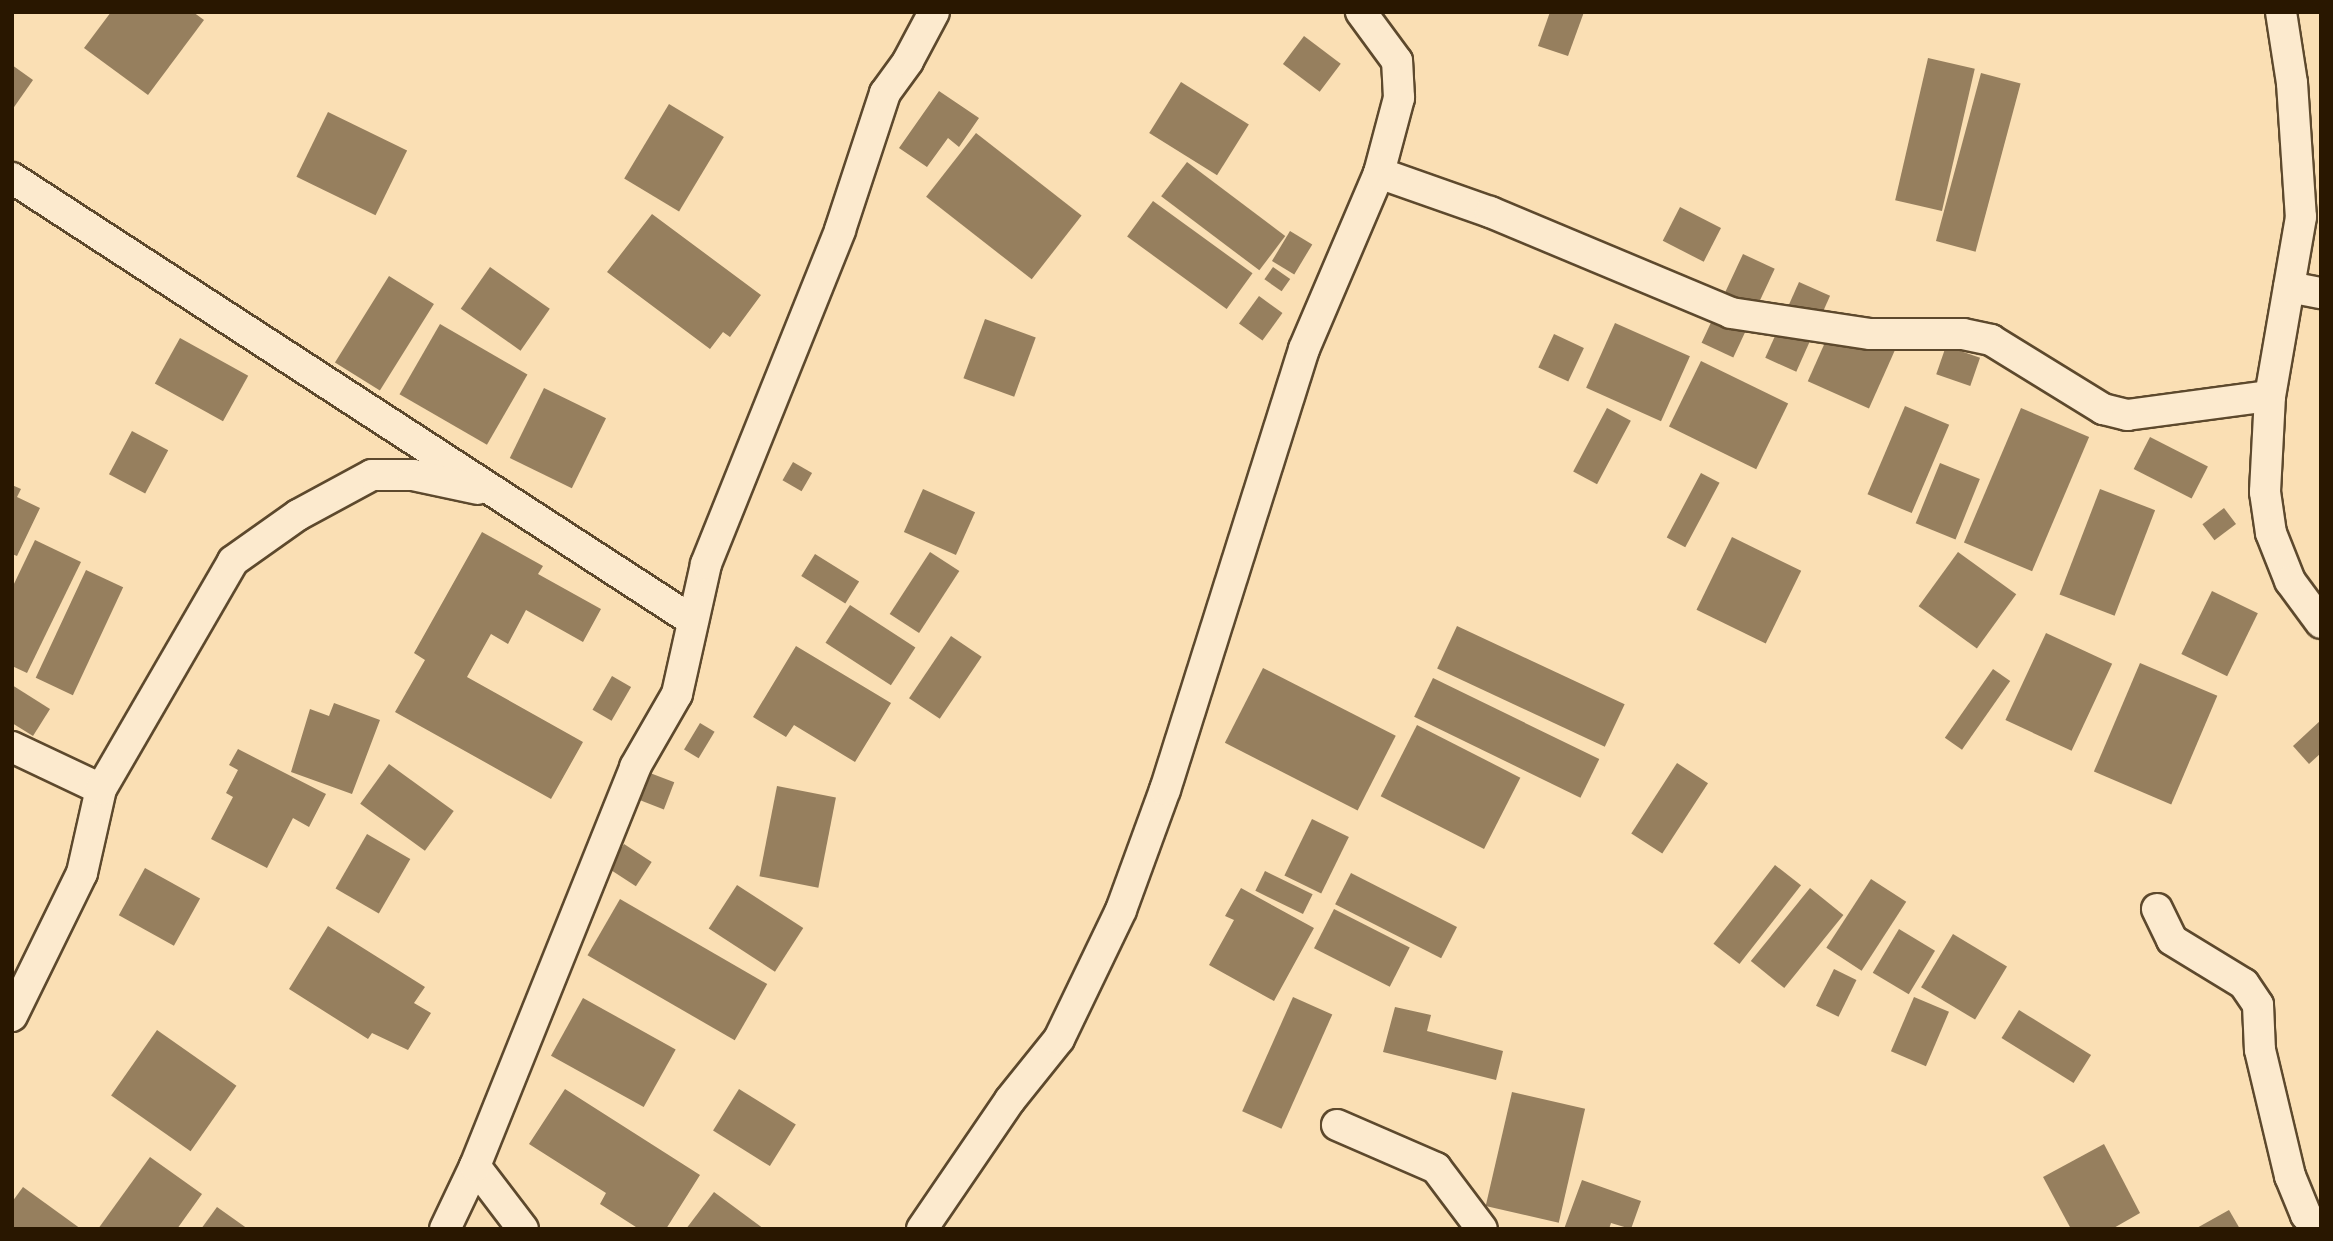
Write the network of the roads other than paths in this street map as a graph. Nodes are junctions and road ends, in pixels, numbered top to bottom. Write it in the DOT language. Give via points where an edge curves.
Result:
graph roads {
  1 [pos="934,12"];
  2 [pos="1361,12"];
  3 [pos="2281,12"];
  4 [pos="1379,173"];
  5 [pos="12,178"];
  6 [pos="2289,287"];
  7 [pos="2321,293"];
  8 [pos="2270,397"];
  9 [pos="495,493"];
  10 [pos="693,621"];
  11 [pos="2321,623"];
  12 [pos="12,747"];
  13 [pos="101,789"];
  14 [pos="2157,909"];
  15 [pos="12,1016"];
  16 [pos="1338,1125"];
  17 [pos="475,1166"];
  18 [pos="445,1229"];
  19 [pos="523,1229"];
  20 [pos="922,1229"];
  21 [pos="1482,1229"];
  22 [pos="2318,1229"];
  1 -- 10 [label="street" via="885,93 840,230 706,564"];
  2 -- 4 [label="street" via="1397,61 1399,98"];
  3 -- 6 [label="street" via="2292,83 2301,217"];
  4 -- 8 [label="street" via="1490,212 1731,313 1870,334 1963,334 1991,340 2103,409 2127,415"];
  4 -- 20 [label="street" via="1304,349 1165,790 1121,910 1059,1038 1010,1100"];
  5 -- 9 [label="street"];
  6 -- 7 [label="street"];
  6 -- 8 [label="street"];
  8 -- 11 [label="street" via="2265,492 2271,533 2290,581"];
  9 -- 10 [label="street"];
  9 -- 13 [label="street" via="413,475 372,475 298,516 233,561"];
  10 -- 17 [label="street" via="677,694 635,767"];
  12 -- 13 [label="street"];
  13 -- 15 [label="street" via="82,873"];
  14 -- 22 [label="street" via="2172,940 2244,984 2258,1005 2260,1050 2290,1176 2306,1214"];
  16 -- 21 [label="street" via="1436,1168"];
  17 -- 18 [label="street"];
  17 -- 19 [label="street"];
}
